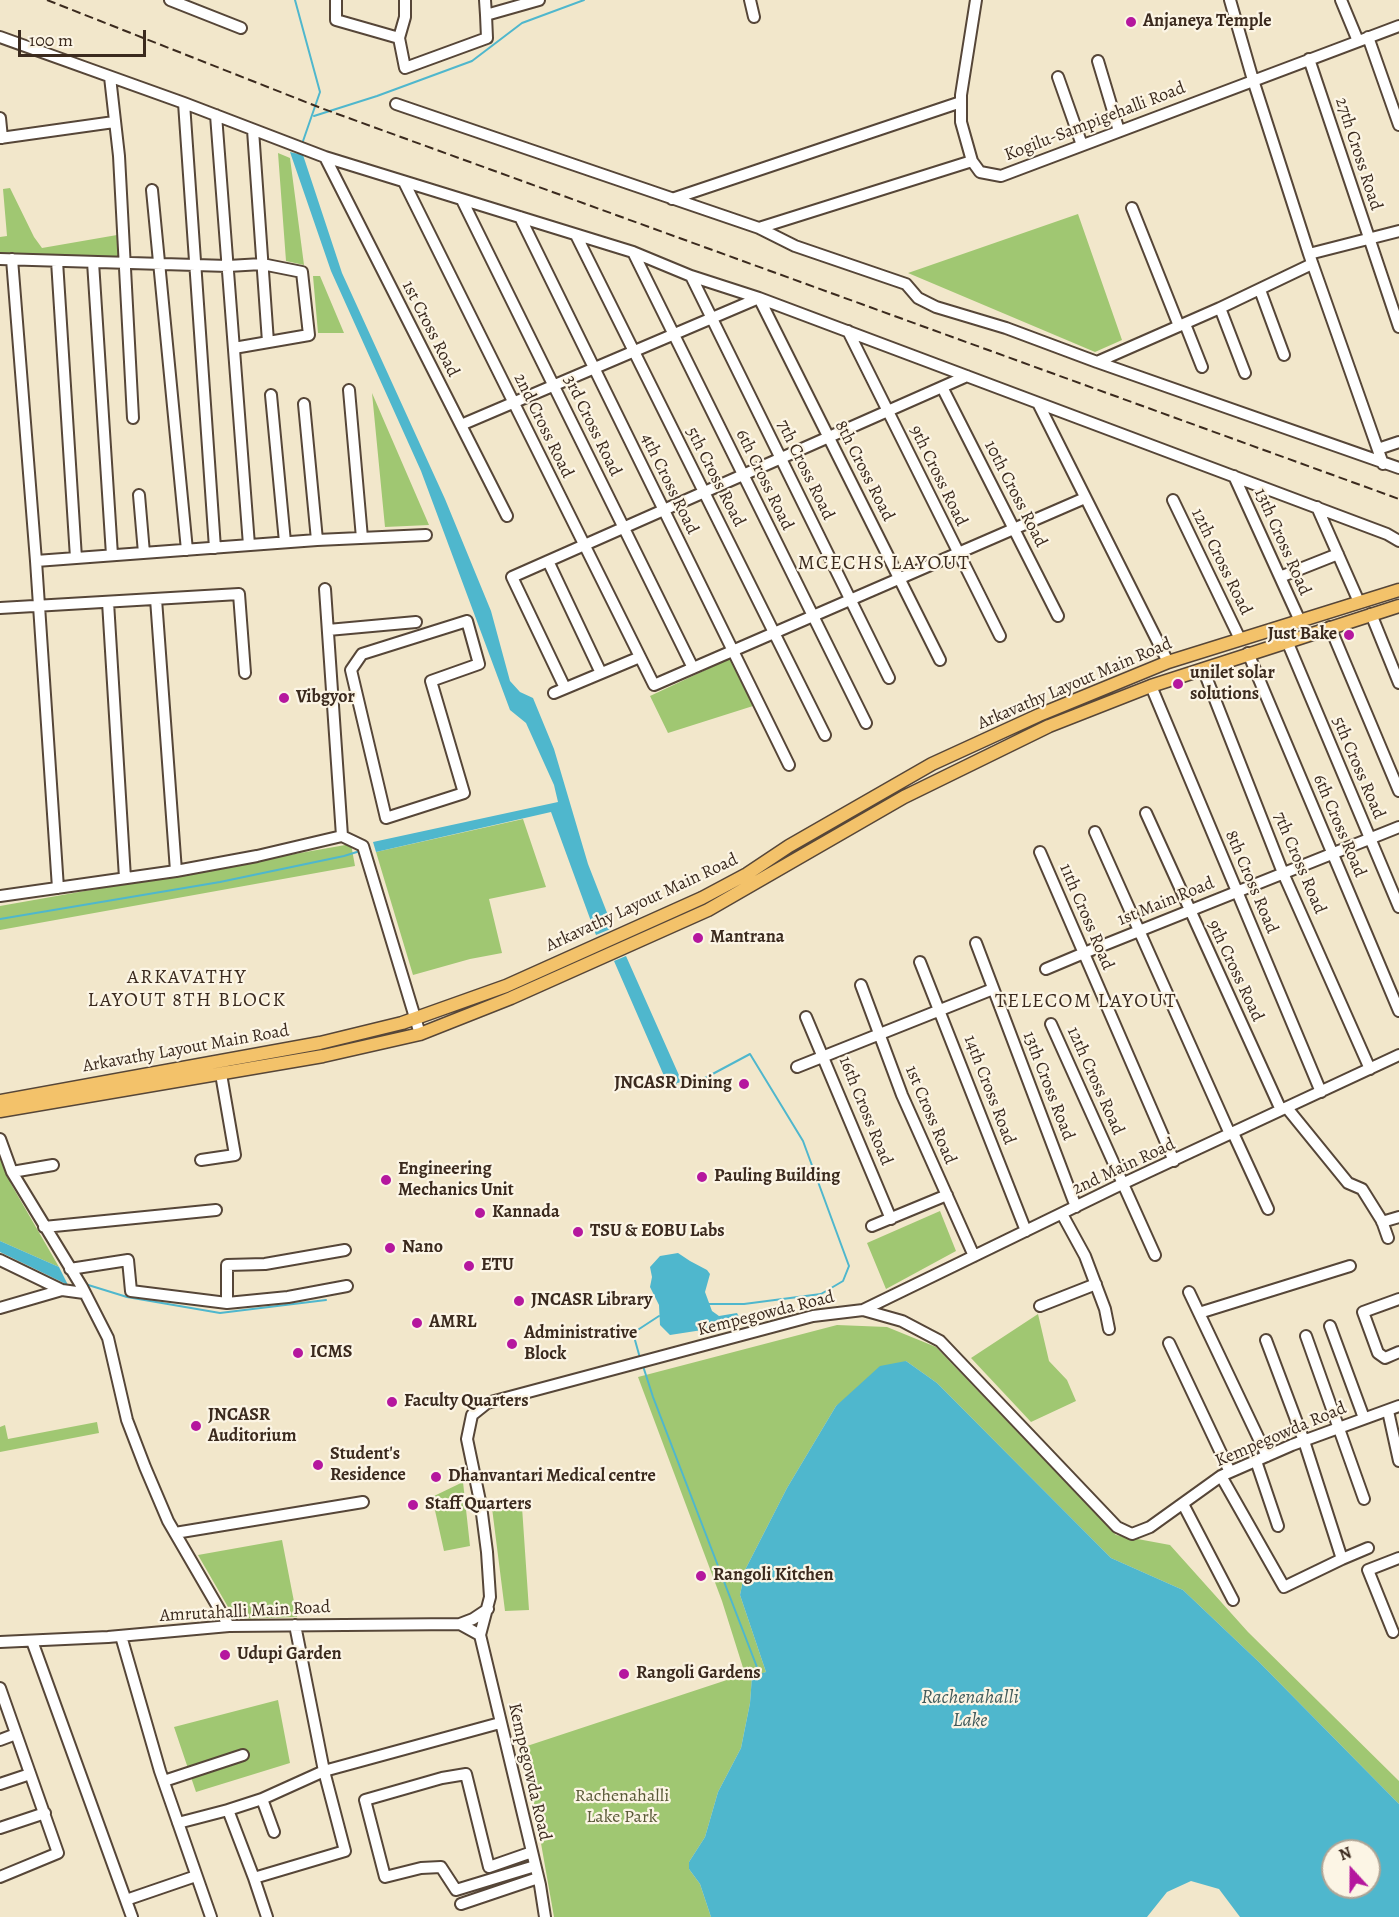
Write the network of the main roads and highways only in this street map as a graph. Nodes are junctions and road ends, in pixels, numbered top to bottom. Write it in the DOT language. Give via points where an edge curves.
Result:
graph roads {
  1 [pos="1399,590"];
  2 [pos="1399,606"];
  3 [pos="896,784"];
  4 [pos="904,797"];
  5 [pos="0,1101"];
  6 [pos="0,1111"];
  1 -- 3 [label="main road, Arkavathy Layout Main Road" via="1168,662 1039,715"];
  2 -- 4 [label="main road, Arkavathy Layout Main Road" via="1151,686 1049,726"];
  3 -- 4 [label="main road"];
  3 -- 5 [label="main road, Arkavathy Layout Main Road" via="702,898 506,986 402,1023 320,1043"];
  4 -- 6 [label="main road, Arkavathy Layout Main Road" via="708,910 420,1034 323,1056"];
}
